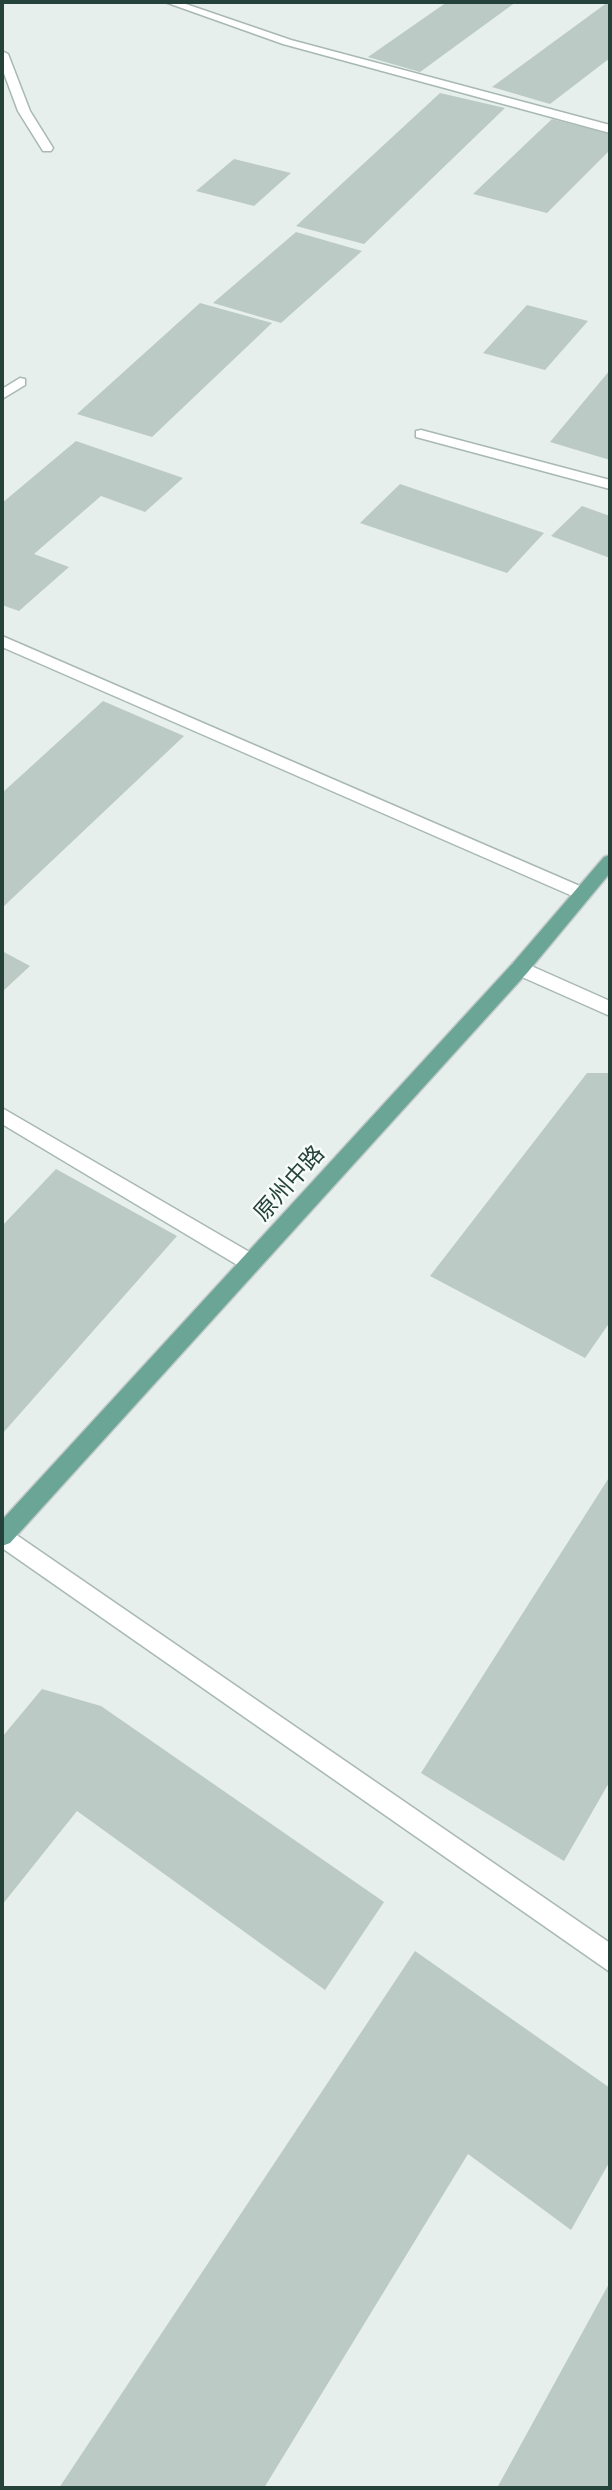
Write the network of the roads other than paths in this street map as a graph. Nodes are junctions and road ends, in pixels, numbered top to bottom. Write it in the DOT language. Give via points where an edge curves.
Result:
graph roads {
  1 [pos="170,2"];
  2 [pos="2,54"];
  3 [pos="610,129"];
  4 [pos="47,148"];
  5 [pos="20,382"];
  6 [pos="2,395"];
  7 [pos="421,434"];
  8 [pos="610,485"];
  9 [pos="2,641"];
  10 [pos="610,861"];
  11 [pos="583,894"];
  12 [pos="520,968"];
  13 [pos="610,1009"];
  14 [pos="2,1115"];
  15 [pos="251,1263"];
  16 [pos="2,1536"];
  17 [pos="610,1959"];
  1 -- 3 [label="street" via="287,42"];
  2 -- 4 [label="street" via="24,111"];
  5 -- 6 [label="street"];
  7 -- 8 [label="street"];
  9 -- 11 [label="street"];
  10 -- 11 [label="main road, 原州中路"];
  11 -- 12 [label="main road, 原州中路"];
  12 -- 13 [label="street"];
  12 -- 15 [label="main road, 原州中路"];
  14 -- 15 [label="street"];
  15 -- 16 [label="main road, 原州中路"];
  16 -- 17 [label="street"];
}
